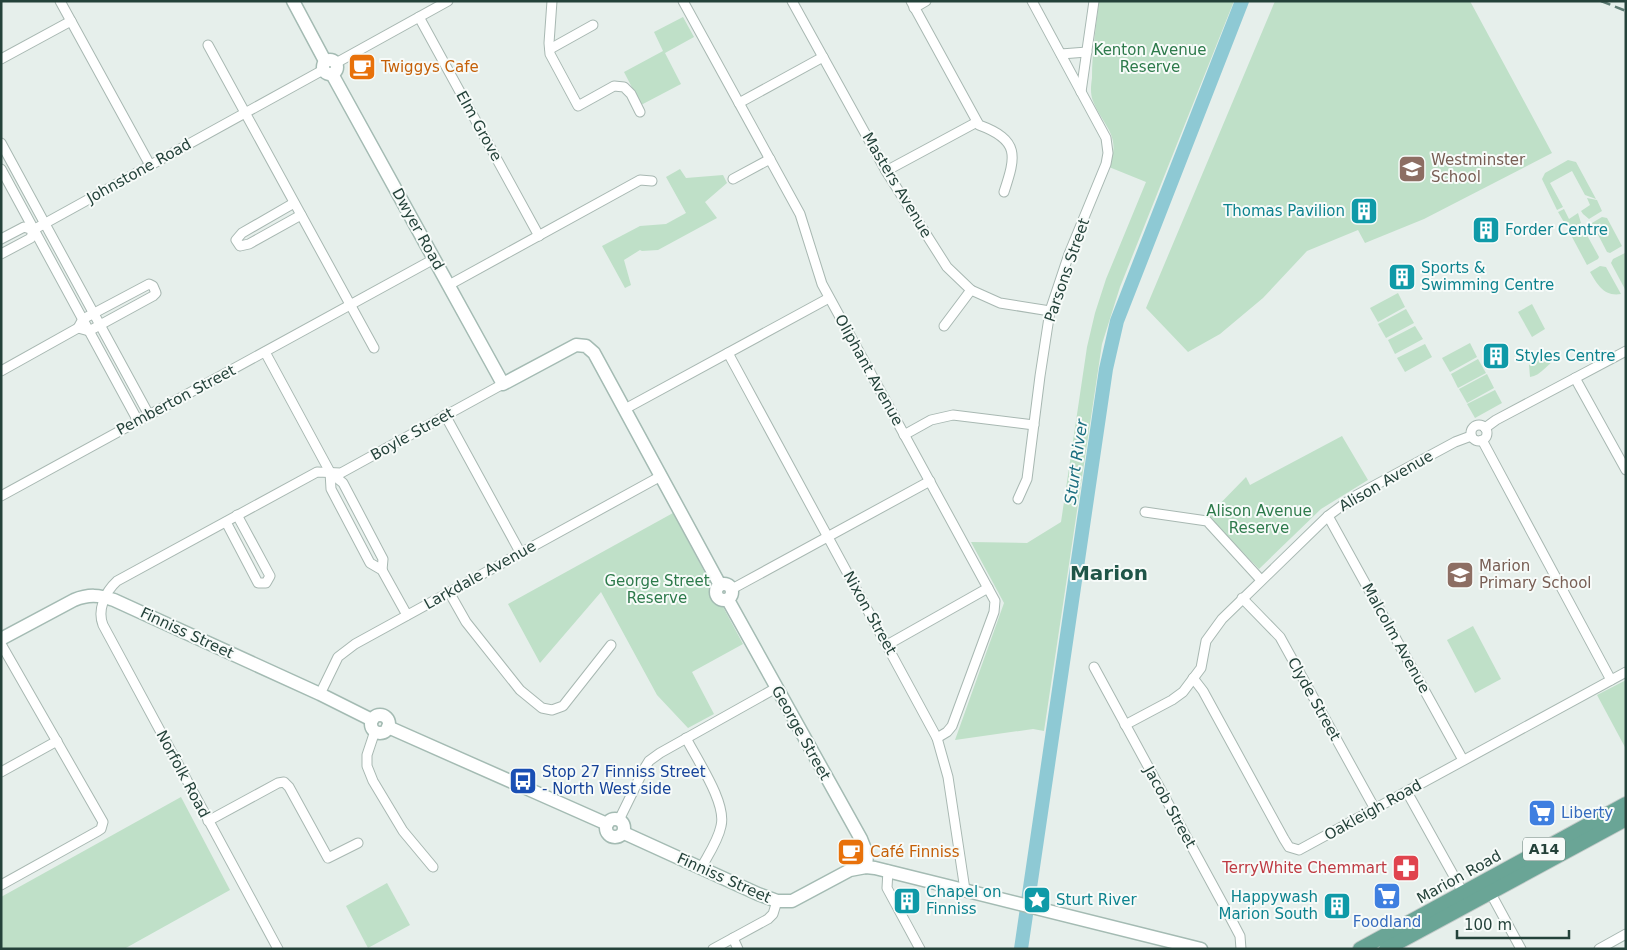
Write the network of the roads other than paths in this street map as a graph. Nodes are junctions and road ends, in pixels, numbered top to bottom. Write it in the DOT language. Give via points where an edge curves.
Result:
graph roads {
  1 [pos="60,1"];
  2 [pos="293,1"];
  3 [pos="448,1"];
  4 [pos="552,1"];
  5 [pos="683,1"];
  6 [pos="792,1"];
  7 [pos="926,1"];
  8 [pos="1032,1"];
  9 [pos="1094,1"];
  10 [pos="912,4"];
  11 [pos="419,17"];
  12 [pos="71,21"];
  13 [pos="593,25"];
  14 [pos="208,45"];
  15 [pos="550,49"];
  16 [pos="1087,52"];
  17 [pos="1061,54"];
  18 [pos="823,57"];
  19 [pos="1,59"];
  20 [pos="329,67"];
  21 [pos="1081,92"];
  22 [pos="739,103"];
  23 [pos="640,112"];
  24 [pos="245,113"];
  25 [pos="977,122"];
  26 [pos="1,143"];
  27 [pos="770,158"];
  28 [pos="150,165"];
  29 [pos="1,169"];
  30 [pos="886,171"];
  31 [pos="733,179"];
  32 [pos="652,181"];
  33 [pos="1004,192"];
  34 [pos="294,203"];
  35 [pos="301,216"];
  36 [pos="44,223"];
  37 [pos="33,230"];
  38 [pos="539,236"];
  39 [pos="1,239"];
  40 [pos="1,254"];
  41 [pos="434,259"];
  42 [pos="449,284"];
  43 [pos="971,290"];
  44 [pos="830,298"];
  45 [pos="350,305"];
  46 [pos="1050,311"];
  47 [pos="93,313"];
  48 [pos="83,319"];
  49 [pos="99,325"];
  50 [pos="944,326"];
  51 [pos="78,328"];
  52 [pos="89,330"];
  53 [pos="586,346"];
  54 [pos="374,348"];
  55 [pos="1626,350"];
  56 [pos="265,352"];
  57 [pos="728,353"];
  58 [pos="1,371"];
  59 [pos="1576,378"];
  60 [pos="503,384"];
  61 [pos="625,409"];
  62 [pos="149,415"];
  63 [pos="446,415"];
  64 [pos="138,421"];
  65 [pos="1034,424"];
  66 [pos="1485,428"];
  67 [pos="904,435"];
  68 [pos="1471,436"];
  69 [pos="1482,440"];
  70 [pos="1626,470"];
  71 [pos="330,472"];
  72 [pos="661,476"];
  73 [pos="930,481"];
  74 [pos="1,496"];
  75 [pos="1018,499"];
  76 [pos="1145,512"];
  77 [pos="237,515"];
  78 [pos="1328,516"];
  79 [pos="226,522"];
  80 [pos="828,536"];
  81 [pos="520,552"];
  82 [pos="382,570"];
  83 [pos="1261,580"];
  84 [pos="988,588"];
  85 [pos="727,591"];
  86 [pos="449,592"];
  87 [pos="106,597"];
  88 [pos="1242,598"];
  89 [pos="407,615"];
  90 [pos="1,640"];
  91 [pos="1,644"];
  92 [pos="887,645"];
  93 [pos="611,646"];
  94 [pos="1094,667"];
  95 [pos="1626,672"];
  96 [pos="1194,678"];
  97 [pos="1611,680"];
  98 [pos="776,688"];
  99 [pos="320,694"];
  100 [pos="373,726"];
  101 [pos="1125,726"];
  102 [pos="686,738"];
  103 [pos="938,738"];
  104 [pos="57,741"];
  105 [pos="1463,760"];
  106 [pos="1,772"];
  107 [pos="1407,792"];
  108 [pos="1626,804"];
  109 [pos="1375,809"];
  110 [pos="1626,819"];
  111 [pos="619,820"];
  112 [pos="208,821"];
  113 [pos="607,824"];
  114 [pos="624,833"];
  115 [pos="358,843"];
  116 [pos="433,867"];
  117 [pos="866,867"];
  118 [pos="701,868"];
  119 [pos="888,870"];
  120 [pos="1,885"];
  121 [pos="965,890"];
  122 [pos="1490,892"];
  123 [pos="1466,898"];
  124 [pos="777,901"];
  125 [pos="1626,934"];
  126 [pos="733,938"];
  127 [pos="278,949"];
  128 [pos="713,949"];
  129 [pos="738,949"];
  130 [pos="920,949"];
  131 [pos="1201,949"];
  132 [pos="1241,949"];
  133 [pos="1360,949"];
  134 [pos="1386,949"];
  135 [pos="1521,949"];
  136 [pos="1599,949"];
  1 -- 12 [label="street"];
  2 -- 20 [label="street, Dwyer Road"];
  3 -- 11 [label="street, Johnstone Road"];
  4 -- 15 [label="street"];
  5 -- 22 [label="street, Oliphant Avenue"];
  6 -- 18 [label="street, Masters Avenue"];
  7 -- 10 [label="street"];
  8 -- 17 [label="street, Parsons Street"];
  9 -- 16 [label="street"];
  10 -- 25 [label="street"];
  11 -- 20 [label="street, Johnstone Road"];
  11 -- 38 [label="street, Elm Grove"];
  12 -- 19 [label="street"];
  12 -- 28 [label="street"];
  13 -- 15 [label="street"];
  14 -- 24 [label="street"];
  15 -- 23 [label="street" via="576,109 614,86 624,87"];
  16 -- 17 [label="street"];
  16 -- 21 [label="street"];
  17 -- 21 [label="street, Parsons Street"];
  18 -- 22 [label="street"];
  18 -- 30 [label="street, Masters Avenue"];
  20 -- 24 [label="street, Johnstone Road"];
  20 -- 41 [label="street, Dwyer Road"];
  21 -- 46 [label="street, Parsons Street" via="1106,138 1108,153"];
  22 -- 27 [label="street, Oliphant Avenue"];
  24 -- 28 [label="street, Johnstone Road"];
  24 -- 34 [label="street"];
  25 -- 30 [label="street"];
  25 -- 33 [label="street" via="1000,134 1011,150 1012,168"];
  26 -- 36 [label="street"];
  27 -- 31 [label="street"];
  27 -- 44 [label="street, Oliphant Avenue" via="800,214 822,284"];
  28 -- 36 [label="street, Johnstone Road"];
  29 -- 37 [label="street"];
  30 -- 43 [label="street, Masters Avenue" via="939,256"];
  32 -- 38 [label="street" via="640,180"];
  34 -- 35 [label="street"];
  34 -- 35 [label="street" via="242,233 236,240 238,244 249,244"];
  35 -- 45 [label="street"];
  36 -- 37 [label="street, Johnstone Road"];
  36 -- 47 [label="street"];
  37 -- 39 [label="street" via="24,227"];
  37 -- 40 [label="street" via="31,238"];
  37 -- 48 [label="street"];
  38 -- 42 [label="street"];
  41 -- 42 [label="street, Dwyer Road"];
  41 -- 45 [label="street, Pemberton Street"];
  42 -- 60 [label="street, Dwyer Road"];
  43 -- 46 [label="street, Masters Avenue" via="1000,303"];
  43 -- 50 [label="street"];
  44 -- 57 [label="street"];
  44 -- 67 [label="street, Oliphant Avenue"];
  45 -- 54 [label="street"];
  45 -- 56 [label="street, Pemberton Street"];
  46 -- 65 [label="street, Parsons Street"];
  47 -- 48 [label="street"];
  47 -- 49 [label="street"];
  47 -- 49 [label="street" via="147,285 153,286 154,295"];
  48 -- 51 [label="street"];
  48 -- 52 [label="street"];
  49 -- 52 [label="street"];
  49 -- 62 [label="street"];
  51 -- 52 [label="street"];
  51 -- 58 [label="street"];
  52 -- 64 [label="street"];
  53 -- 60 [label="street, Boyle Street" via="576,345"];
  53 -- 61 [label="street, George Street" via="594,353"];
  55 -- 59 [label="street"];
  56 -- 62 [label="street, Pemberton Street"];
  56 -- 71 [label="street"];
  57 -- 61 [label="street"];
  57 -- 80 [label="street, Nixon Street"];
  59 -- 66 [label="street"];
  59 -- 70 [label="street"];
  60 -- 63 [label="street, Boyle Street"];
  61 -- 72 [label="street, George Street"];
  62 -- 64 [label="street, Pemberton Street"];
  63 -- 71 [label="street, Boyle Street" via="341,473"];
  63 -- 81 [label="street"];
  64 -- 74 [label="street, Pemberton Street"];
  65 -- 67 [label="street" via="953,415 931,420"];
  65 -- 75 [label="street, Parsons Street" via="1028,479"];
  66 -- 68 [label="street" via="1474,426"];
  66 -- 69 [label="street"];
  67 -- 73 [label="street, Oliphant Avenue"];
  68 -- 69 [label="street"];
  68 -- 78 [label="street, Alison Avenue" via="1355,496"];
  69 -- 97 [label="street"];
  71 -- 77 [label="street, Boyle Street" via="317,472"];
  71 -- 82 [label="street" via="348,491 384,558"];
  71 -- 82 [label="street" via="331,489 370,564"];
  72 -- 81 [label="street, Larkdale Avenue"];
  72 -- 85 [label="street, George Street"];
  73 -- 80 [label="street"];
  73 -- 84 [label="street, Oliphant Avenue"];
  76 -- 83 [label="street" via="1207,521"];
  77 -- 79 [label="street, Boyle Street"];
  77 -- 79 [label="street" via="270,576 266,583 258,583"];
  78 -- 83 [label="street, Alison Avenue"];
  78 -- 105 [label="street, Malcolm Avenue"];
  79 -- 87 [label="street, Boyle Street" via="117,581"];
  80 -- 85 [label="street"];
  80 -- 92 [label="street, Nixon Street"];
  81 -- 86 [label="street, Larkdale Avenue"];
  82 -- 89 [label="street"];
  83 -- 88 [label="street, Alison Avenue"];
  84 -- 92 [label="street"];
  84 -- 103 [label="street, Oliphant Avenue" via="995,601 994,612 952,726"];
  85 -- 98 [label="street, George Street"];
  86 -- 89 [label="street, Larkdale Avenue"];
  86 -- 93 [label="street" via="466,622 520,690 542,708 552,710 563,706"];
  87 -- 90 [label="street, Finniss Street" via="84,596"];
  87 -- 99 [label="street, Finniss Street"];
  87 -- 112 [label="street, Norfolk Road" via="100,617 103,625"];
  88 -- 96 [label="street, Alison Avenue" via="1206,641 1201,668"];
  88 -- 109 [label="street, Clyde Street" via="1280,637"];
  89 -- 99 [label="street, Larkdale Avenue" via="354,644 338,658"];
  91 -- 104 [label="street"];
  92 -- 103 [label="street, Nixon Street"];
  94 -- 101 [label="street, Jacob Street"];
  95 -- 97 [label="street, Oakleigh Road"];
  96 -- 101 [label="street, Alison Avenue" via="1184,692"];
  96 -- 109 [label="street, Oakleigh Road" via="1289,847 1299,850 1306,847"];
  97 -- 105 [label="street, Oakleigh Road"];
  98 -- 102 [label="street"];
  98 -- 117 [label="street, George Street" via="861,839 867,854"];
  99 -- 100 [label="street, Finniss Street"];
  100 -- 113 [label="street, Finniss Street" via="376,716 383,715 388,720 388,727"];
  100 -- 116 [label="street" via="367,755 373,781 402,831"];
  101 -- 132 [label="street, Jacob Street" via="1240,936"];
  102 -- 111 [label="street" via="649,761"];
  102 -- 118 [label="street" via="722,809 719,834"];
  103 -- 121 [label="street, Nixon Street" via="948,777"];
  104 -- 106 [label="street"];
  104 -- 120 [label="street" via="101,817 103,826"];
  105 -- 107 [label="street, Oakleigh Road"];
  107 -- 109 [label="street, Oakleigh Road"];
  107 -- 123 [label="street"];
  108 -- 123 [label="main road, Marion Road / A14"];
  110 -- 122 [label="main road, Marion Road / A14"];
  111 -- 113 [label="street"];
  111 -- 114 [label="street" via="624,824"];
  112 -- 115 [label="street" via="284,782 328,858"];
  112 -- 127 [label="street, Norfolk Road"];
  113 -- 114 [label="street" via="606,831 610,836 619,837"];
  114 -- 118 [label="street, Finniss Street"];
  117 -- 119 [label="street, Finniss Street"];
  117 -- 124 [label="street, Finniss Street" via="850,870 792,900"];
  118 -- 124 [label="street, Finniss Street"];
  119 -- 121 [label="street, Finniss Street"];
  119 -- 130 [label="street" via="887,888"];
  121 -- 131 [label="street, Finniss Street"];
  122 -- 123 [label="main road, Marion Road / A14"];
  122 -- 135 [label="street"];
  123 -- 133 [label="main road, Marion Road / A14"];
  123 -- 134 [label="main road, Marion Road / A14"];
  124 -- 126 [label="street" via="768,919"];
  125 -- 136 [label="street"];
  126 -- 128 [label="street"];
  126 -- 129 [label="street"];
}
